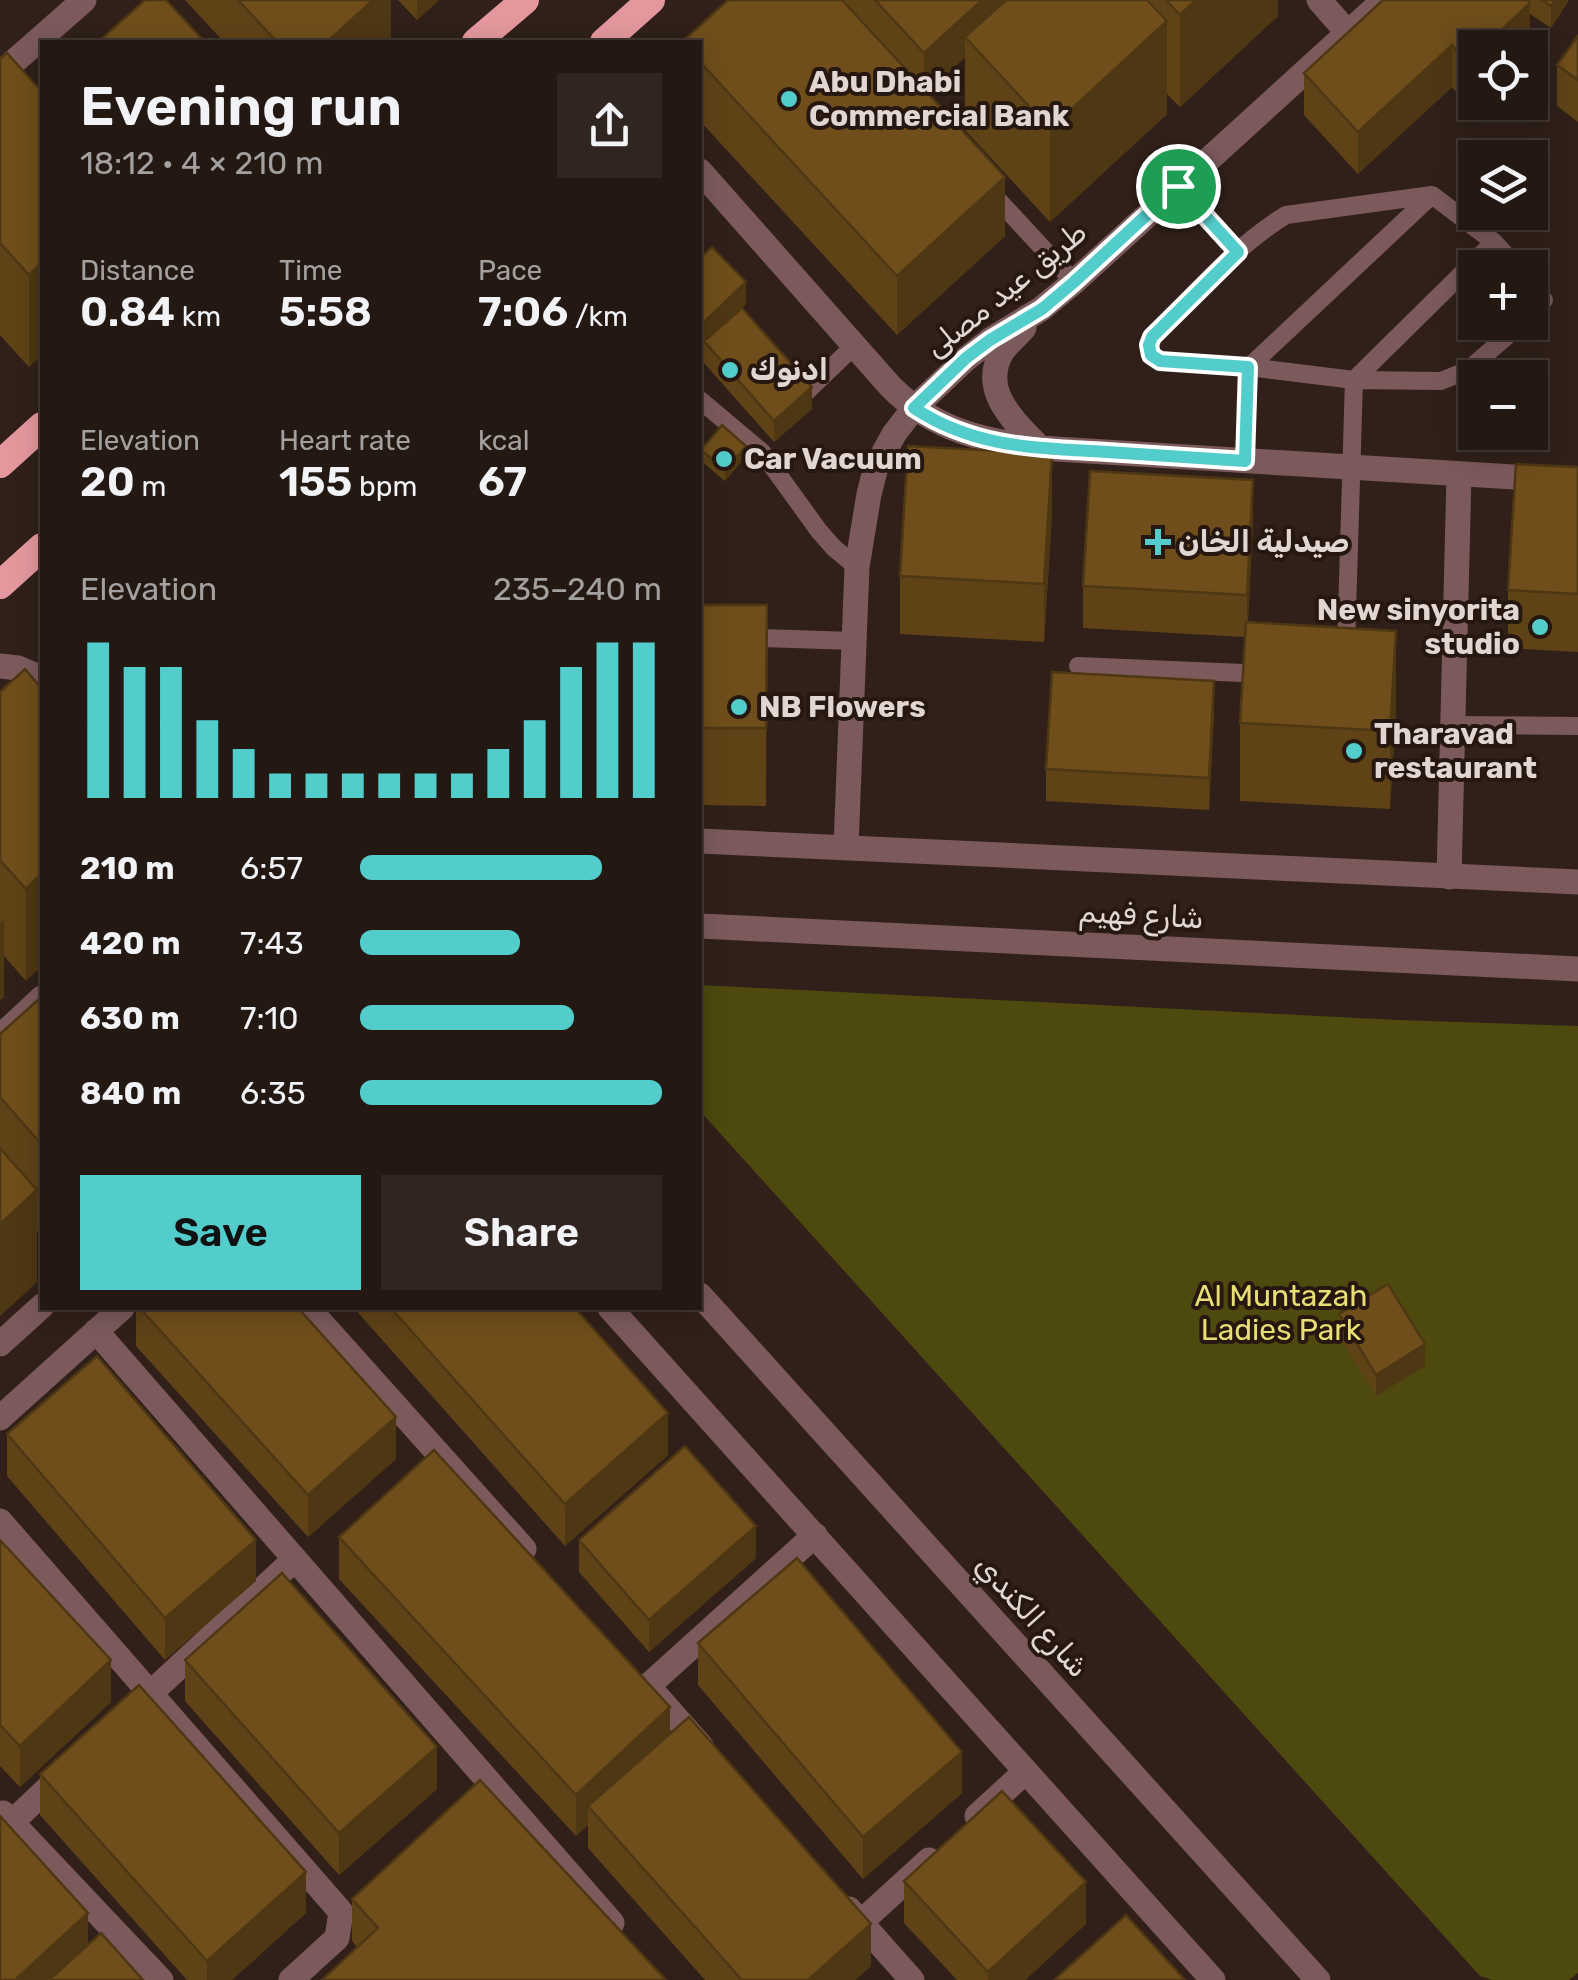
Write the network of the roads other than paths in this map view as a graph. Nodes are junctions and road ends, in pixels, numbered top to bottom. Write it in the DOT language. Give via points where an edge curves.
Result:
graph roads {
  1 [pos="84,0"];
  2 [pos="524,0"];
  3 [pos="651,0"];
  4 [pos="1319,0"];
  5 [pos="1384,0"];
  6 [pos="1348,33"];
  7 [pos="478,40"];
  8 [pos="606,40"];
  9 [pos="0,74"];
  10 [pos="971,169"];
  11 [pos="1178,186"];
  12 [pos="705,187"];
  13 [pos="1432,195"];
  14 [pos="1494,242"];
  15 [pos="1501,250"];
  16 [pos="1238,252"];
  17 [pos="1074,282"];
  18 [pos="1042,309"];
  19 [pos="1502,340"];
  20 [pos="854,346"];
  21 [pos="1248,367"];
  22 [pos="1354,380"];
  23 [pos="801,397"];
  24 [pos="702,401"];
  25 [pos="914,408"];
  26 [pos="40,428"];
  27 [pos="1040,448"];
  28 [pos="1245,461"];
  29 [pos="0,464"];
  30 [pos="1350,468"];
  31 [pos="1458,475"];
  32 [pos="1578,481"];
  33 [pos="40,549"];
  34 [pos="857,567"];
  35 [pos="0,584"];
  36 [pos="702,636"];
  37 [pos="854,642"];
  38 [pos="0,666"];
  39 [pos="1078,666"];
  40 [pos="1327,668"];
  41 [pos="1292,675"];
  42 [pos="40,677"];
  43 [pos="1452,724"];
  44 [pos="1578,726"];
  45 [pos="702,840"];
  46 [pos="846,847"];
  47 [pos="1449,877"];
  48 [pos="1578,882"];
  49 [pos="702,926"];
  50 [pos="1578,969"];
  51 [pos="40,1000"];
  52 [pos="0,1037"];
  53 [pos="702,1297"];
  54 [pos="40,1308"];
  55 [pos="120,1310"];
  56 [pos="310,1310"];
  57 [pos="612,1310"];
  58 [pos="96,1331"];
  59 [pos="0,1344"];
  60 [pos="0,1418"];
  61 [pos="0,1520"];
  62 [pos="815,1535"];
  63 [pos="295,1560"];
  64 [pos="542,1569"];
  65 [pos="150,1693"];
  66 [pos="122,1719"];
  67 [pos="81,1758"];
  68 [pos="714,1760"];
  69 [pos="1025,1772"];
  70 [pos="6,1816"];
  71 [pos="834,1893"];
  72 [pos="860,1922"];
  73 [pos="624,1937"];
  74 [pos="161,1980"];
  75 [pos="291,1980"];
  76 [pos="912,1980"];
  77 [pos="1213,1980"];
  78 [pos="1318,1980"];
  1 -- 9 [label="street"];
  2 -- 7 [label="highway"];
  3 -- 8 [label="highway"];
  4 -- 6 [label="street"];
  5 -- 6 [label="street, طريق عيد مصلى"];
  6 -- 11 [label="street, طريق عيد مصلى"];
  10 -- 17 [label="lane"];
  11 -- 16 [label="lane"];
  11 -- 17 [label="street, طريق عيد مصلى"];
  12 -- 20 [label="street"];
  13 -- 14 [label="lane"];
  13 -- 16 [label="lane" via="1286,215"];
  13 -- 21 [label="lane"];
  14 -- 15 [label="lane"];
  14 -- 22 [label="lane"];
  16 -- 21 [label="lane" via="1149,345 1160,361"];
  17 -- 18 [label="street, طريق عيد مصلى"];
  18 -- 25 [label="street, طريق عيد مصلى" via="966,358"];
  18 -- 27 [label="street" via="1001,353 994,382 1002,404"];
  19 -- 22 [label="lane" via="1468,370 1441,381"];
  20 -- 23 [label="lane"];
  20 -- 25 [label="street"];
  21 -- 22 [label="lane"];
  21 -- 28 [label="lane"];
  22 -- 30 [label="lane"];
  24 -- 34 [label="lane" via="758,437 820,531"];
  25 -- 27 [label="street" via="973,437"];
  25 -- 34 [label="street, طريق عيد مصلى" via="876,467"];
  26 -- 29 [label="highway"];
  27 -- 28 [label="street"];
  28 -- 30 [label="street"];
  30 -- 31 [label="street"];
  30 -- 40 [label="lane" via="1346,646"];
  31 -- 32 [label="street"];
  31 -- 43 [label="street"];
  33 -- 35 [label="highway"];
  34 -- 37 [label="street, طريق عيد مصلى"];
  36 -- 37 [label="lane"];
  37 -- 46 [label="street, طريق عيد مصلى"];
  38 -- 42 [label="street"];
  39 -- 41 [label="lane"];
  43 -- 44 [label="lane"];
  43 -- 47 [label="street"];
  45 -- 46 [label="street, شارع فهيم"];
  46 -- 47 [label="street, شارع فهيم"];
  47 -- 48 [label="street, شارع فهيم"];
  49 -- 50 [label="street, شارع فهيم"];
  51 -- 52 [label="street"];
  53 -- 78 [label="street, شارع الكندي"];
  54 -- 59 [label="street"];
  55 -- 58 [label="street"];
  56 -- 64 [label="street"];
  57 -- 62 [label="street"];
  58 -- 60 [label="street"];
  58 -- 63 [label="street"];
  61 -- 65 [label="street"];
  62 -- 68 [label="street" via="641,1679"];
  62 -- 69 [label="street"];
  63 -- 65 [label="street"];
  63 -- 73 [label="street"];
  65 -- 66 [label="street"];
  65 -- 75 [label="street" via="341,1912 337,1938"];
  67 -- 70 [label="street"];
  69 -- 72 [label="street"];
  69 -- 77 [label="street"];
  70 -- 74 [label="street"];
  71 -- 72 [label="street"];
  72 -- 76 [label="street"];
}
